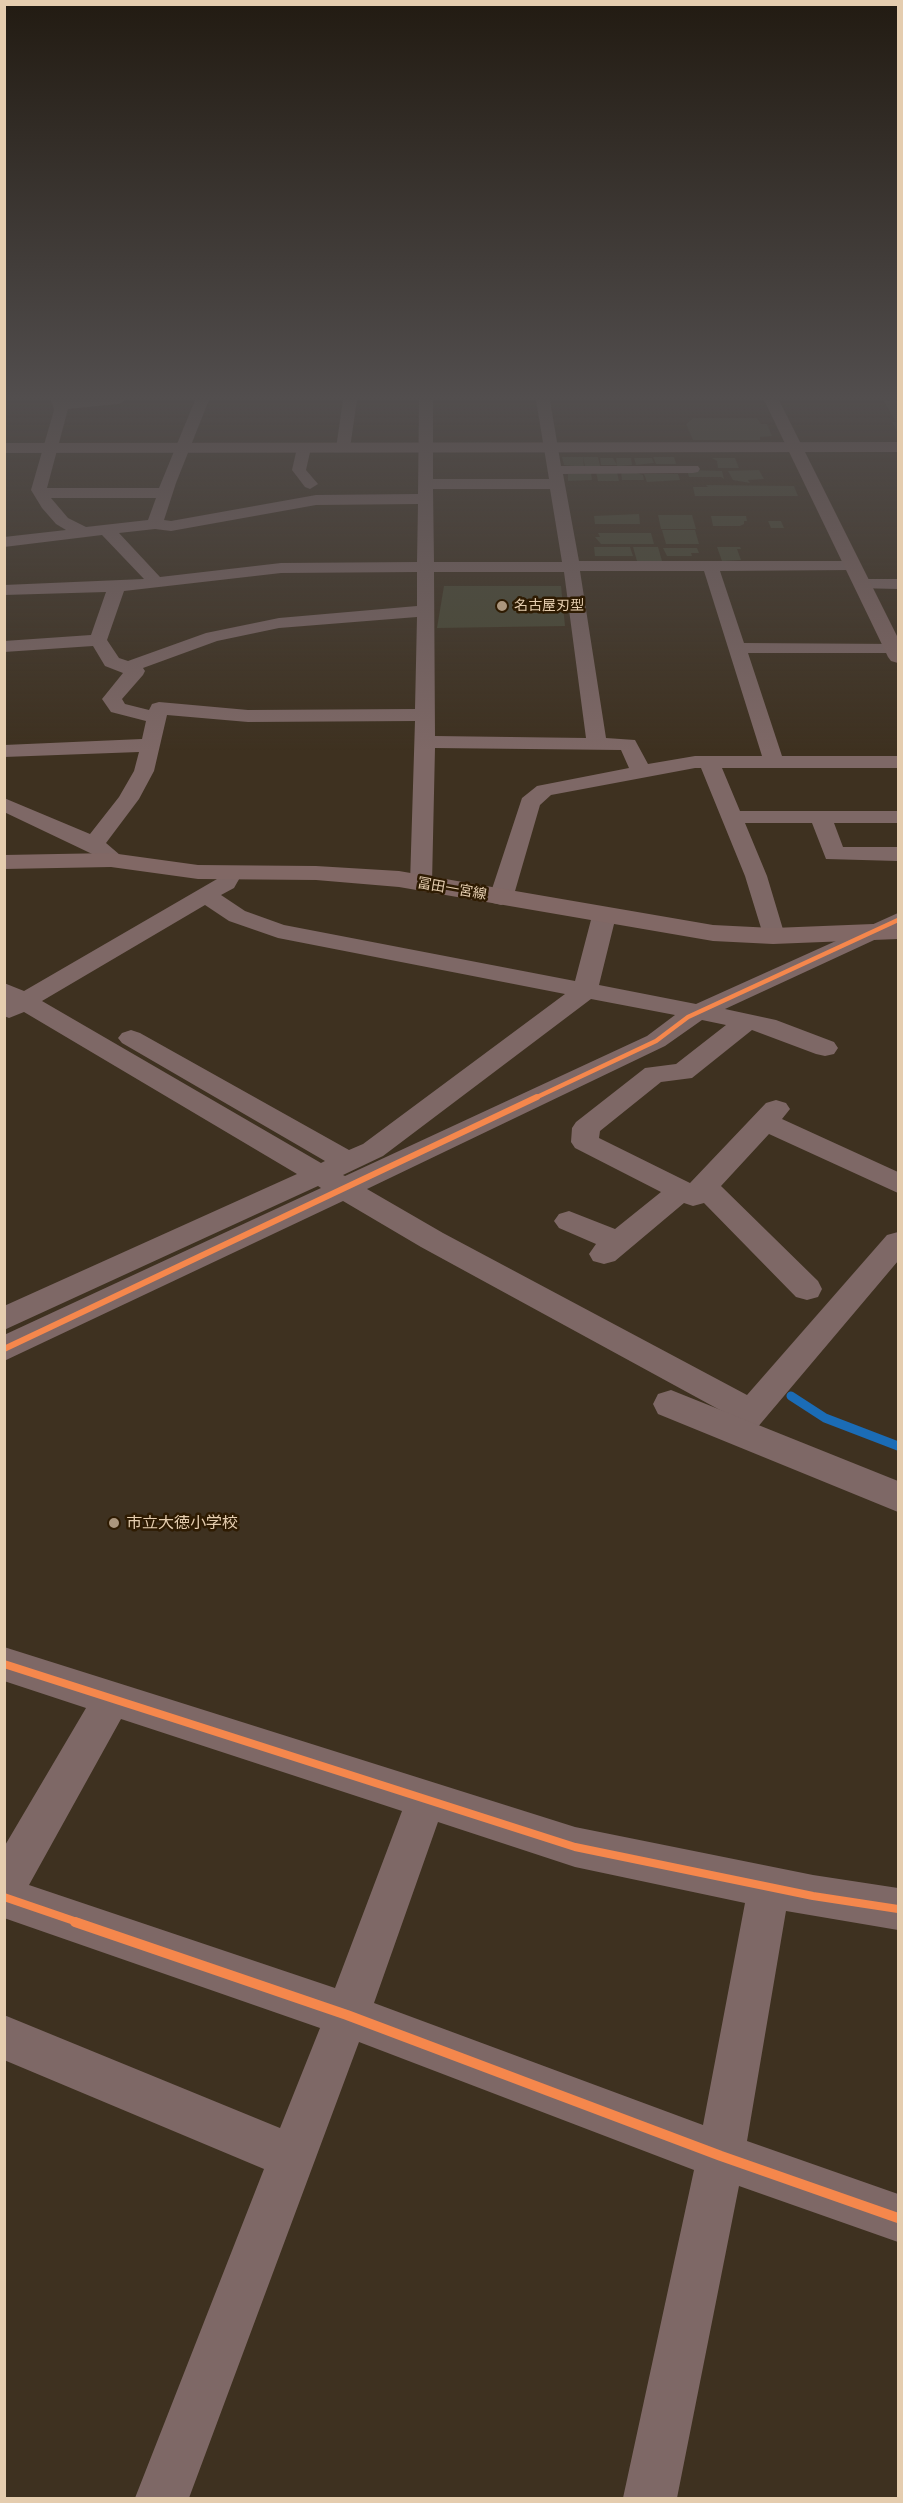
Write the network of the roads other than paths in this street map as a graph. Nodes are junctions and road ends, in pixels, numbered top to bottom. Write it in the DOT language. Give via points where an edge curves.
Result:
graph roads {
  1 [pos="58,517"];
  2 [pos="157,517"];
  3 [pos="222,517"];
  4 [pos="425,517"];
  5 [pos="562,517"];
  6 [pos="829,517"];
  7 [pos="155,524"];
  8 [pos="108,532"];
  9 [pos="86,534"];
  10 [pos="4,542"];
  11 [pos="571,565"];
  12 [pos="710,565"];
  13 [pos="852,565"];
  14 [pos="424,567"];
  15 [pos="155,582"];
  16 [pos="862,584"];
  17 [pos="898,584"];
  18 [pos="117,587"];
  19 [pos="4,590"];
  20 [pos="425,611"];
  21 [pos="98,640"];
  22 [pos="4,647"];
  23 [pos="737,648"];
  24 [pos="896,652"];
  25 [pos="127,668"];
  26 [pos="425,714"];
  27 [pos="156,718"];
  28 [pos="425,742"];
  29 [pos="150,744"];
  30 [pos="597,744"];
  31 [pos="4,752"];
  32 [pos="709,762"];
  33 [pos="774,762"];
  34 [pos="898,762"];
  35 [pos="642,773"];
  36 [pos="4,804"];
  37 [pos="733,817"];
  38 [pos="821,817"];
  39 [pos="898,817"];
  40 [pos="102,852"];
  41 [pos="898,854"];
  42 [pos="4,862"];
  43 [pos="231,874"];
  44 [pos="421,883"];
  45 [pos="205,896"];
  46 [pos="501,898"];
  47 [pos="604,916"];
  48 [pos="898,920"];
  49 [pos="885,932"];
  50 [pos="773,936"];
  51 [pos="4,969"];
  52 [pos="585,991"];
  53 [pos="19,998"];
  54 [pos="701,1011"];
  55 [pos="747,1021"];
  56 [pos="825,1048"];
  57 [pos="320,1174"];
  58 [pos="347,1175"];
  59 [pos="898,1183"];
  60 [pos="693,1188"];
  61 [pos="569,1221"];
  62 [pos="898,1242"];
  63 [pos="807,1289"];
  64 [pos="4,1319"];
  65 [pos="4,1349"];
  66 [pos="671,1404"];
  67 [pos="743,1421"];
  68 [pos="898,1497"];
  69 [pos="4,1664"];
  70 [pos="112,1699"];
  71 [pos="426,1800"];
  72 [pos="769,1887"];
  73 [pos="4,1888"];
  74 [pos="4,1897"];
  75 [pos="898,1909"];
  76 [pos="347,2015"];
  77 [pos="4,2037"];
  78 [pos="721,2156"];
  79 [pos="293,2157"];
  80 [pos="898,2218"];
  81 [pos="162,2499"];
  82 [pos="651,2499"];
  1 -- 9 [label="street"];
  2 -- 7 [label="street"];
  3 -- 7 [label="street" via="171,526"];
  4 -- 14 [label="street"];
  5 -- 11 [label="street"];
  6 -- 13 [label="main road"];
  7 -- 8 [label="street"];
  8 -- 9 [label="street"];
  8 -- 15 [label="street"];
  9 -- 10 [label="street"];
  11 -- 12 [label="street"];
  11 -- 14 [label="street"];
  11 -- 30 [label="street"];
  12 -- 13 [label="street"];
  12 -- 23 [label="street"];
  13 -- 16 [label="main road"];
  14 -- 15 [label="street" via="231,565"];
  14 -- 20 [label="street"];
  15 -- 18 [label="street"];
  16 -- 17 [label="street"];
  16 -- 24 [label="main road"];
  18 -- 19 [label="street"];
  18 -- 21 [label="street"];
  20 -- 25 [label="street" via="279,623 212,637"];
  20 -- 26 [label="street"];
  21 -- 22 [label="street"];
  21 -- 25 [label="street" via="111,662"];
  23 -- 24 [label="street"];
  23 -- 33 [label="street"];
  25 -- 27 [label="street" via="136,671 112,699 118,708"];
  26 -- 27 [label="street" via="248,716 159,708"];
  26 -- 28 [label="street"];
  27 -- 29 [label="street"];
  28 -- 30 [label="street"];
  28 -- 44 [label="street"];
  29 -- 31 [label="street"];
  29 -- 40 [label="street" via="144,771"];
  30 -- 35 [label="street" via="628,744"];
  32 -- 33 [label="street"];
  32 -- 35 [label="street"];
  32 -- 37 [label="street"];
  33 -- 34 [label="street"];
  35 -- 46 [label="street" via="544,790 530,803"];
  36 -- 40 [label="street"];
  37 -- 38 [label="street"];
  37 -- 50 [label="street" via="756,876"];
  38 -- 39 [label="street"];
  38 -- 41 [label="street" via="834,854"];
  40 -- 42 [label="main road, 冨田一宮線"];
  40 -- 43 [label="main road, 冨田一宮線"];
  43 -- 44 [label="main road, 冨田一宮線" via="316,873"];
  43 -- 45 [label="street" via="226,883"];
  44 -- 46 [label="main road, 冨田一宮線"];
  45 -- 52 [label="street" via="237,916 278,931"];
  45 -- 53 [label="street"];
  46 -- 47 [label="main road, 冨田一宮線"];
  47 -- 50 [label="main road, 冨田一宮線" via="681,929"];
  47 -- 52 [label="street"];
  48 -- 49 [label="street"];
  49 -- 50 [label="main road, 冨田一宮線"];
  49 -- 54 [label="street"];
  51 -- 53 [label="street"];
  52 -- 54 [label="street"];
  52 -- 58 [label="street" via="373,1150"];
  53 -- 57 [label="street"];
  53 -- 58 [label="street"];
  54 -- 55 [label="street"];
  54 -- 58 [label="street" via="656,1041"];
  55 -- 56 [label="street"];
  55 -- 60 [label="street" via="682,1072 654,1074 586,1128 585,1142"];
  57 -- 58 [label="street"];
  57 -- 64 [label="street"];
  58 -- 65 [label="street"];
  58 -- 67 [label="street" via="432,1240"];
  59 -- 60 [label="street" via="770,1116"];
  60 -- 61 [label="street" via="611,1248"];
  60 -- 63 [label="street"];
  62 -- 67 [label="street"];
  66 -- 67 [label="street"];
  67 -- 68 [label="street"];
  69 -- 70 [label="street"];
  70 -- 71 [label="street"];
  70 -- 73 [label="street"];
  71 -- 72 [label="street" via="575,1847"];
  71 -- 76 [label="street"];
  72 -- 75 [label="street"];
  72 -- 78 [label="street"];
  74 -- 76 [label="street"];
  76 -- 78 [label="street"];
  76 -- 79 [label="street"];
  77 -- 79 [label="street"];
  78 -- 80 [label="street"];
  78 -- 82 [label="street"];
  79 -- 81 [label="street"];
}
